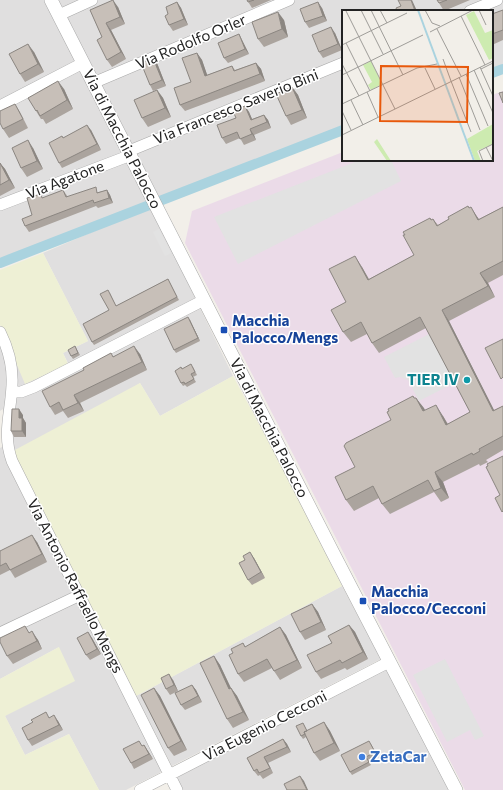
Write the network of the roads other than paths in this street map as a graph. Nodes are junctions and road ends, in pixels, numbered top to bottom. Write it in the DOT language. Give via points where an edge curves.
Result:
graph roads {
  1 [pos="51,0"];
  2 [pos="92,0"];
  3 [pos="289,0"];
  4 [pos="497,0"];
  5 [pos="472,10"];
  6 [pos="59,15"];
  7 [pos="83,63"];
  8 [pos="342,63"];
  9 [pos="93,84"];
  10 [pos="0,106"];
  11 [pos="130,153"];
  12 [pos="0,205"];
  13 [pos="204,300"];
  14 [pos="0,332"];
  15 [pos="12,392"];
  16 [pos="80,595"];
  17 [pos="0,633"];
  18 [pos="389,662"];
  19 [pos="169,775"];
  20 [pos="140,790"];
  21 [pos="177,790"];
  22 [pos="456,790"];
  1 -- 6 [label="street, Via di Macchia Palocco"];
  2 -- 6 [label="street"];
  3 -- 9 [label="street, Via Rodolfo Orler"];
  4 -- 5 [label="street"];
  6 -- 7 [label="street, Via di Macchia Palocco"];
  7 -- 9 [label="street, Via di Macchia Palocco"];
  7 -- 10 [label="street"];
  8 -- 11 [label="street, Via Francesco Saverio Bini"];
  9 -- 11 [label="street, Via di Macchia Palocco"];
  11 -- 12 [label="street, Via Agatone"];
  11 -- 13 [label="street, Via di Macchia Palocco"];
  13 -- 15 [label="street" via="34,387"];
  13 -- 18 [label="street, Via di Macchia Palocco"];
  14 -- 15 [label="street, Via Antonio Raffaello Mengs" via="9,359"];
  15 -- 16 [label="street, Via Antonio Raffaello Mengs" via="6,429 10,456"];
  16 -- 17 [label="street"];
  16 -- 19 [label="street, Via Antonio Raffaello Mengs"];
  18 -- 19 [label="street, Via Eugenio Cecconi"];
  18 -- 22 [label="street, Via di Macchia Palocco"];
  19 -- 20 [label="street, Via Eugenio Cecconi"];
  19 -- 21 [label="street, Via Antonio Raffaello Mengs"];
}
